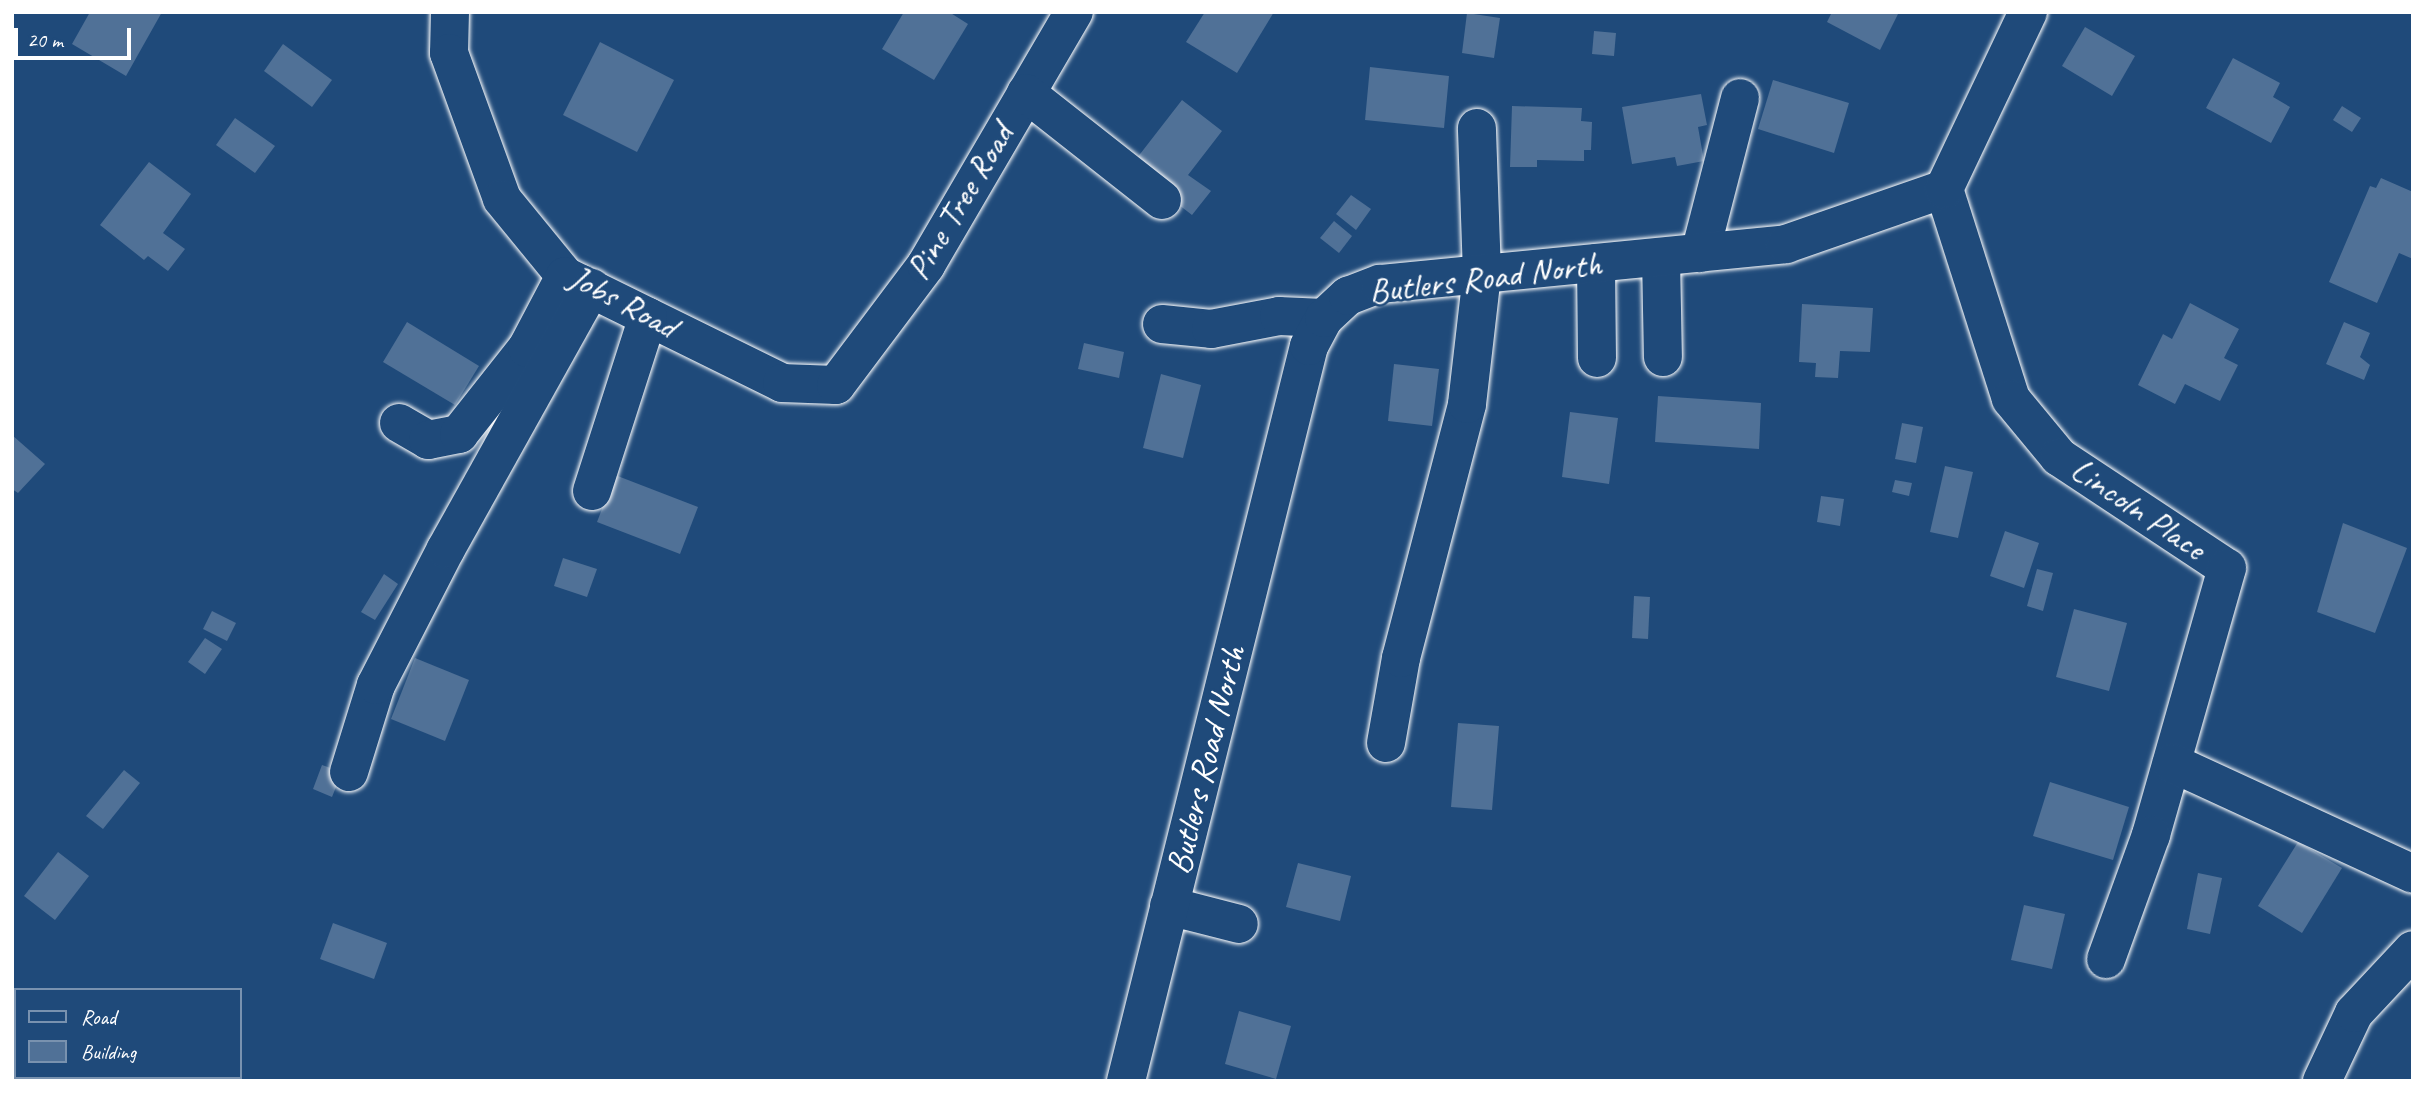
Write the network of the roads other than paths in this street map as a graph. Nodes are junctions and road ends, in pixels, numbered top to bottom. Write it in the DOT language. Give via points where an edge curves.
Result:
graph roads {
  1 [pos="450,12"];
  2 [pos="1074,12"];
  3 [pos="2028,12"];
  4 [pos="1026,93"];
  5 [pos="1741,98"];
  6 [pos="1477,128"];
  7 [pos="1944,189"];
  8 [pos="1162,200"];
  9 [pos="1700,253"];
  10 [pos="1661,257"];
  11 [pos="1595,263"];
  12 [pos="1482,274"];
  13 [pos="578,282"];
  14 [pos="648,317"];
  15 [pos="1324,318"];
  16 [pos="1162,324"];
  17 [pos="1662,357"];
  18 [pos="1597,358"];
  19 [pos="836,385"];
  20 [pos="399,424"];
  21 [pos="592,491"];
  22 [pos="1386,743"];
  23 [pos="2172,763"];
  24 [pos="349,772"];
  25 [pos="2413,874"];
  26 [pos="1169,906"];
  27 [pos="1239,924"];
  28 [pos="2413,950"];
  29 [pos="2106,959"];
  30 [pos="1126,1081"];
  31 [pos="2322,1081"];
  1 -- 13 [label="street, Jobs Road" via="449,53 502,199"];
  2 -- 4 [label="street, Pine Tree Road"];
  3 -- 7 [label="street"];
  4 -- 8 [label="street"];
  4 -- 19 [label="street, Pine Tree Road" via="926,265"];
  5 -- 9 [label="street"];
  6 -- 12 [label="street"];
  7 -- 9 [label="street, Butlers Road North" via="1786,244"];
  7 -- 23 [label="street, Lincoln Place" via="2011,399 2059,457 2227,568"];
  9 -- 10 [label="street, Butlers Road North"];
  10 -- 11 [label="street, Butlers Road North"];
  10 -- 17 [label="street"];
  11 -- 12 [label="street, Butlers Road North"];
  11 -- 18 [label="street"];
  12 -- 15 [label="street, Butlers Road North" via="1380,284 1348,296"];
  12 -- 22 [label="street" via="1467,404 1401,658"];
  13 -- 14 [label="street, Jobs Road"];
  13 -- 20 [label="street" via="459,434 428,440"];
  13 -- 24 [label="street" via="376,685"];
  14 -- 19 [label="street, Jobs Road" via="782,383"];
  14 -- 21 [label="street"];
  15 -- 16 [label="street" via="1279,316 1211,329"];
  15 -- 26 [label="street, Butlers Road North" via="1309,346"];
  23 -- 25 [label="street"];
  23 -- 29 [label="street, Lincoln Place"];
  26 -- 27 [label="street"];
  26 -- 30 [label="street, Butlers Road North"];
  28 -- 31 [label="street" via="2354,1013"];
}
